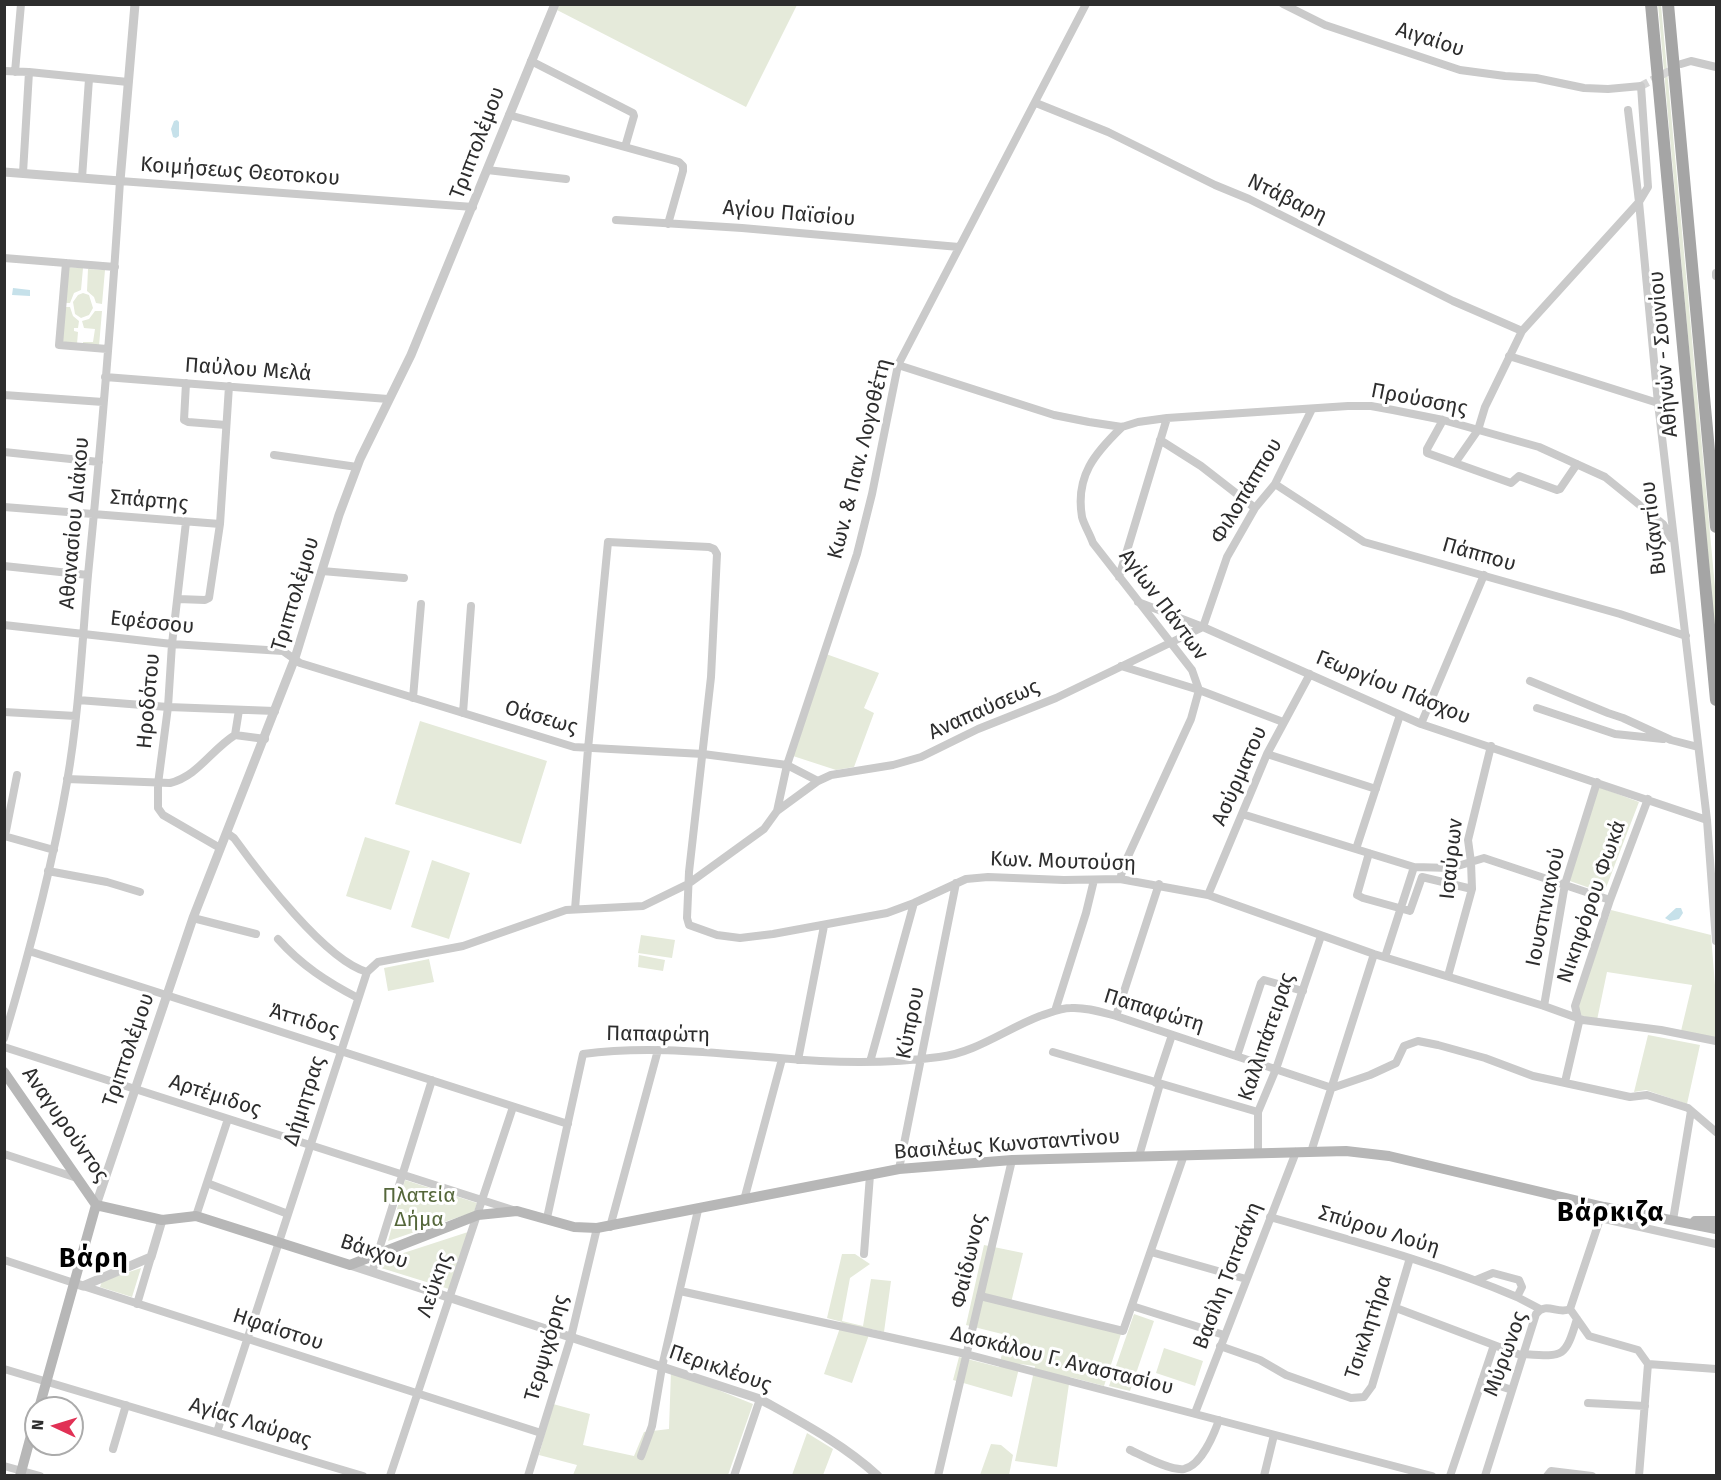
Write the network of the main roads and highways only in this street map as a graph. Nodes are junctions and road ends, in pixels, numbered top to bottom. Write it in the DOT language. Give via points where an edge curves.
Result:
graph roads {
  1 [pos="1650,4"];
  2 [pos="1668,4"];
  3 [pos="1716,528"];
  4 [pos="1716,700"];
  5 [pos="4,1072"];
  6 [pos="96,1205"];
  7 [pos="1675,1220"];
  8 [pos="1716,1221"];
  9 [pos="1716,1229"];
  10 [pos="350,1265"];
  11 [pos="42,1396"];
  12 [pos="25,1456"];
  13 [pos="20,1473"];
  1 -- 4 [label="main road, Αθήνών - Σουνίου"];
  2 -- 3 [label="main road, Αθήνών - Σουνίου"];
  5 -- 6 [label="main road, Αναγυρούντος"];
  6 -- 10 [label="main road, Βάκχου" via="162,1220 196,1216"];
  6 -- 11 [label="main road, Αναγυρούντος" via="78,1284"];
  7 -- 8 [label="main road, Βασιλέως Κωνσταντίνου"];
  7 -- 9 [label="main road, Βασιλέως Κωνσταντίνου"];
  7 -- 10 [label="main road, Βασιλέως Κωνσταντίνου" via="1389,1156 1346,1151 1012,1160 899,1169 610,1227 574,1227 518,1211 478,1215"];
  12 -- 13 [label="main road"];
}
